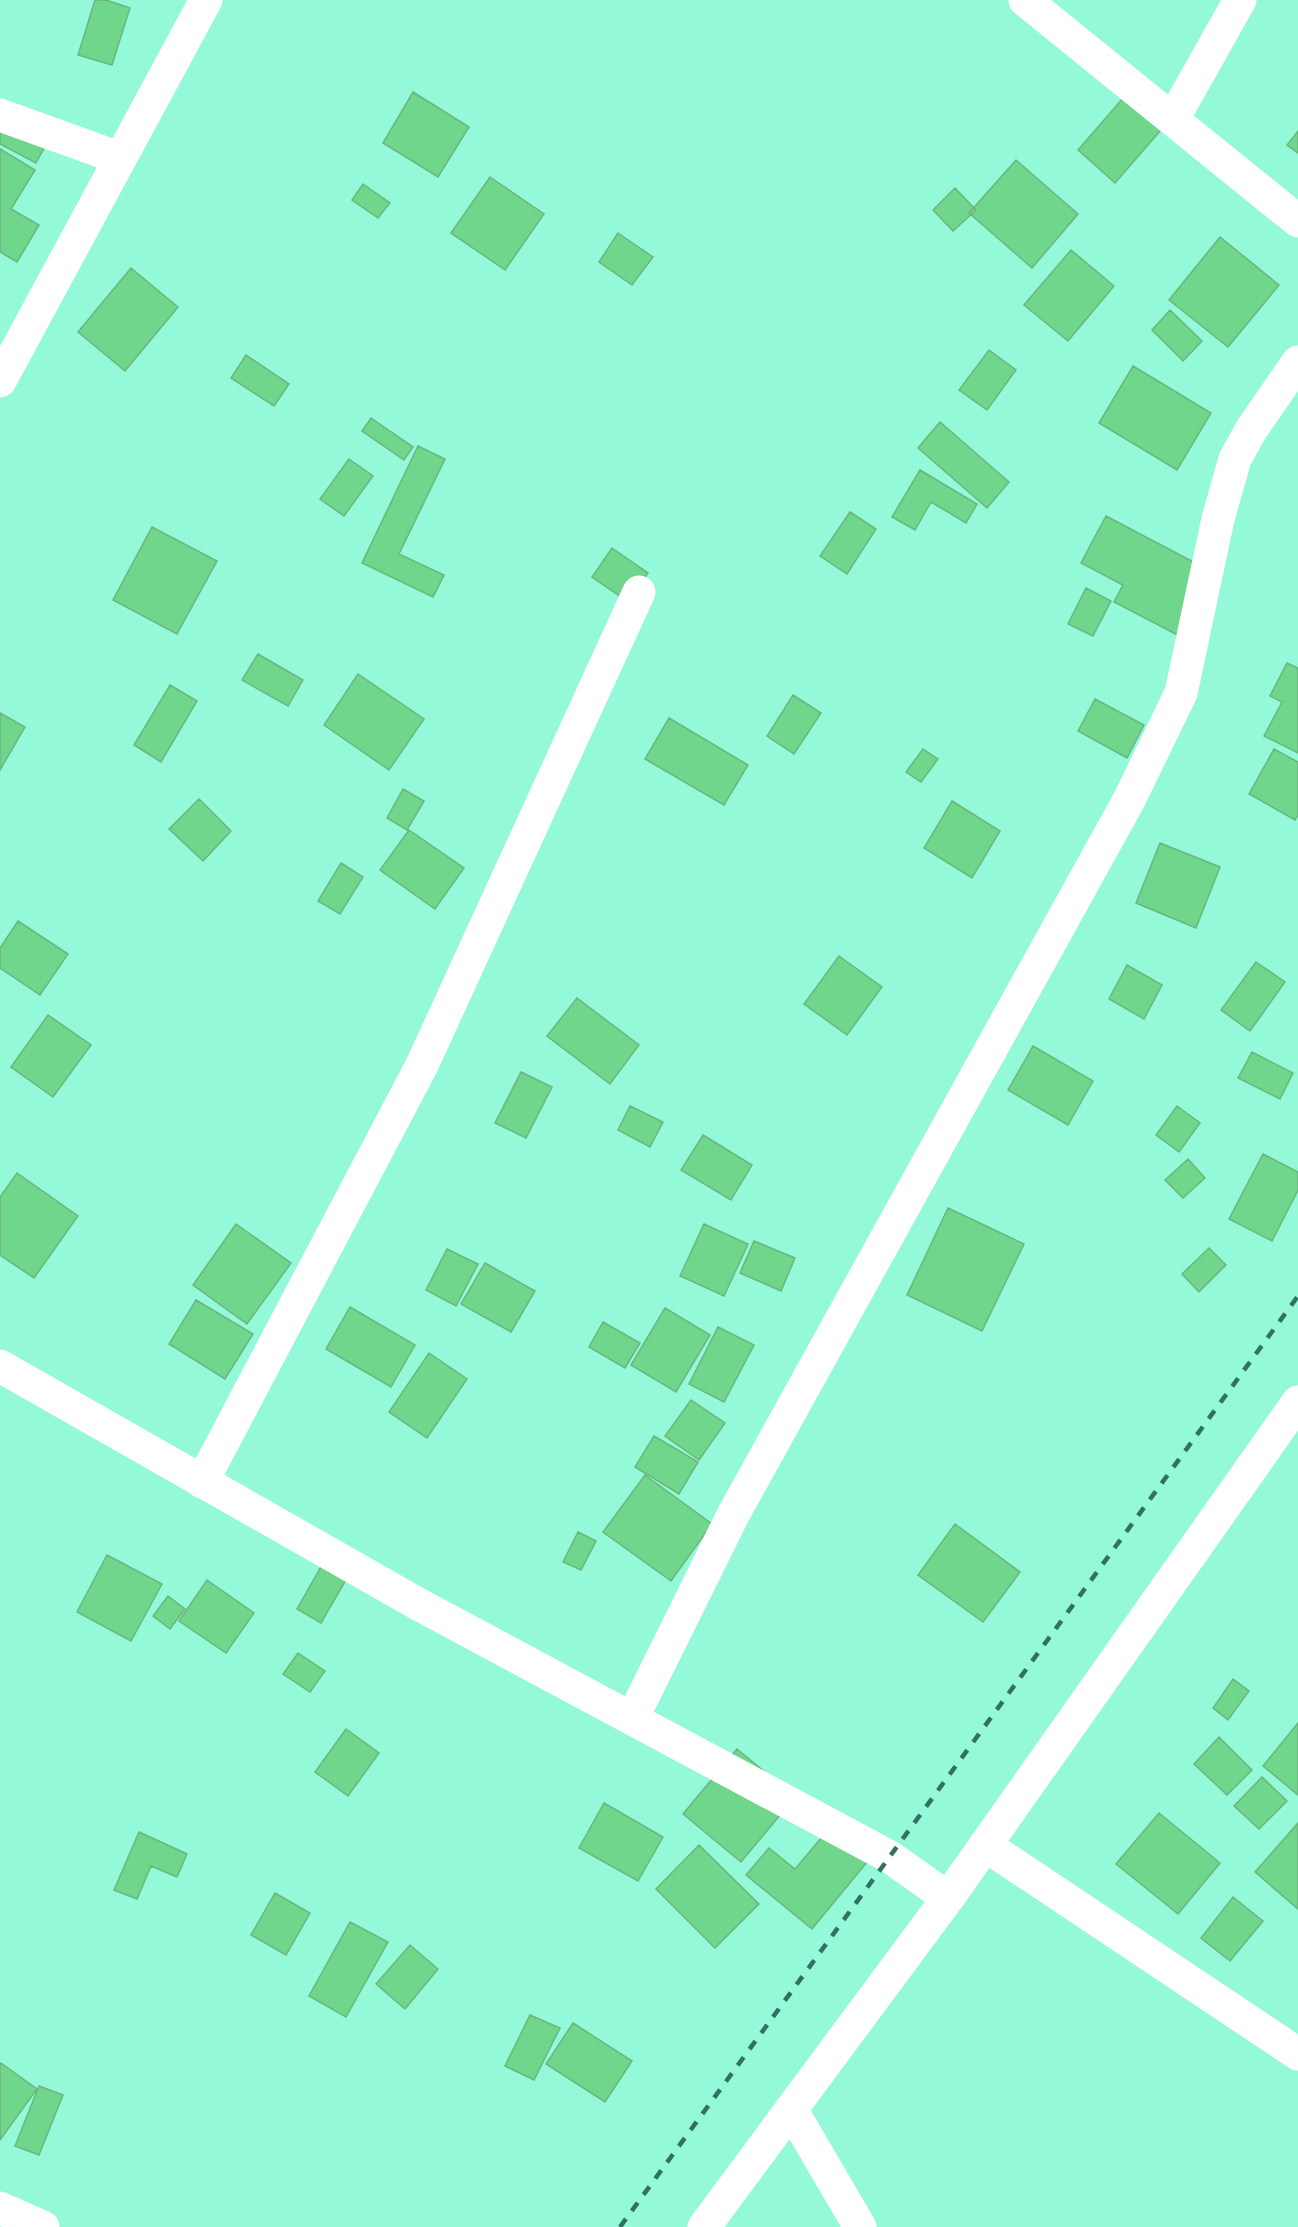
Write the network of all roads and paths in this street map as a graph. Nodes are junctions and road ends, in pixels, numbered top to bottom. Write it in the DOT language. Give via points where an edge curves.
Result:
graph roads {
  1 [pos="206,0"];
  2 [pos="1025,0"];
  3 [pos="1240,0"];
  4 [pos="0,115"];
  5 [pos="1173,119"];
  6 [pos="119,158"];
  7 [pos="1298,221"];
  8 [pos="1298,362"];
  9 [pos="0,381"];
  10 [pos="639,592"];
  11 [pos="0,1366"];
  12 [pos="1298,1402"];
  13 [pos="202,1482"];
  14 [pos="632,1719"];
  15 [pos="985,1845"];
  16 [pos="948,1898"];
  17 [pos="1298,2054"];
  18 [pos="791,2109"];
  19 [pos="0,2208"];
  20 [pos="44,2227"];
  21 [pos="704,2227"];
  22 [pos="860,2227"];
  1 -- 6 [label="street"];
  2 -- 5 [label="street"];
  3 -- 5 [label="street"];
  4 -- 6 [label="street"];
  5 -- 7 [label="street"];
  6 -- 9 [label="street"];
  8 -- 14 [label="street" via="1234,459 1181,693 1134,789 733,1515"];
  10 -- 13 [label="street" via="422,1065"];
  11 -- 13 [label="street"];
  12 -- 15 [label="street"];
  13 -- 14 [label="street"];
  14 -- 16 [label="street" via="890,1857"];
  15 -- 16 [label="street"];
  15 -- 17 [label="street"];
  16 -- 18 [label="street"];
  18 -- 21 [label="street"];
  18 -- 22 [label="street"];
  19 -- 20 [label="street"];
}
